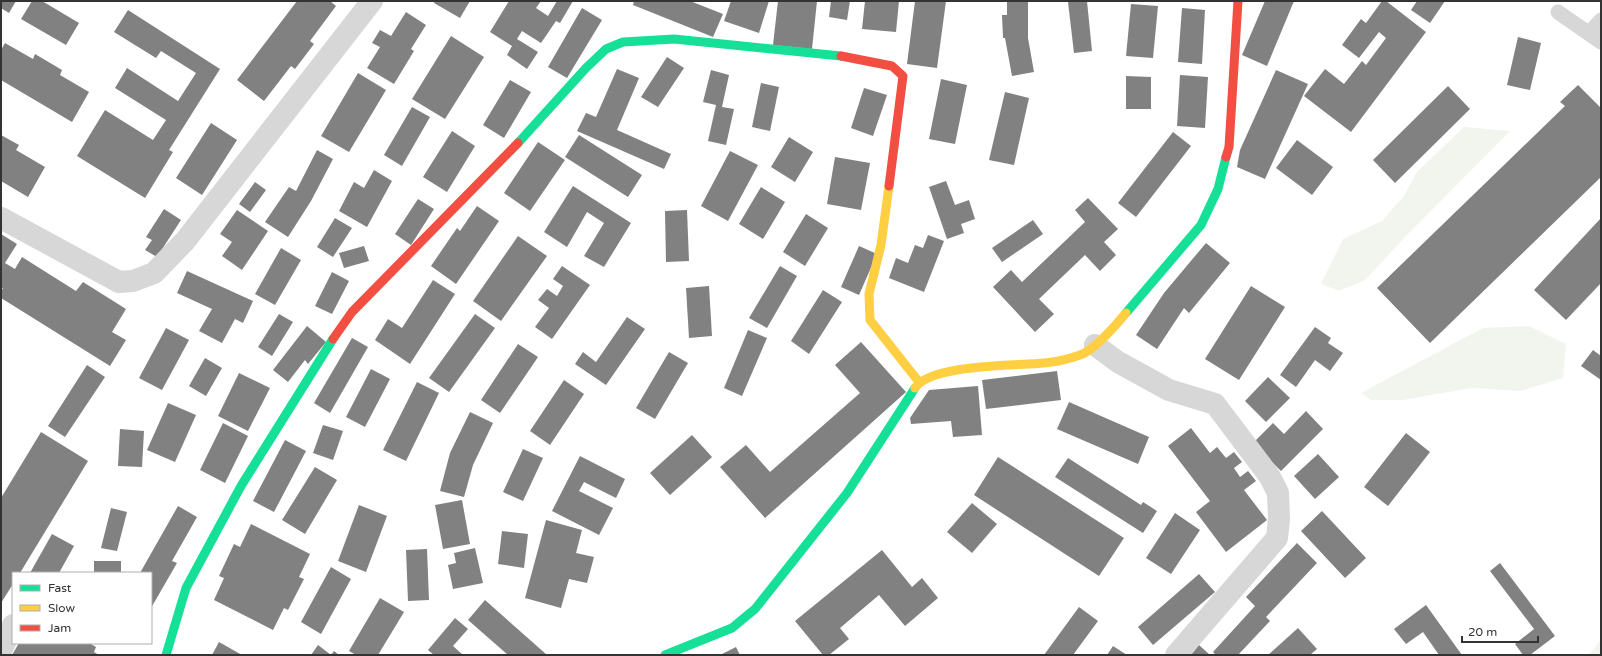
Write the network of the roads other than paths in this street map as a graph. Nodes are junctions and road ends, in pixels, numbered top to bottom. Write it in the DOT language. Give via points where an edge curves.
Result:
graph roads {
  1 [pos="372,1"];
  2 [pos="1238,1"];
  3 [pos="1558,12"];
  4 [pos="1601,20"];
  5 [pos="1589,33"];
  6 [pos="1601,42"];
  7 [pos="1,218"];
  8 [pos="1095,344"];
  9 [pos="919,382"];
  10 [pos="12,628"];
  11 [pos="1,651"];
  12 [pos="166,655"];
  13 [pos="664,655"];
  14 [pos="1176,655"];
  1 -- 7 [label="street" via="185,241 154,273 133,281 119,282"];
  2 -- 8 [label="street" via="1229,147 1218,189 1201,225 1106,336"];
  3 -- 5 [label="lane"];
  4 -- 5 [label="lane"];
  5 -- 6 [label="lane"];
  8 -- 9 [label="street" via="1081,355 1045,363 971,368 938,374"];
  8 -- 14 [label="street" via="1118,362 1169,390 1215,404 1270,477 1278,494 1277,538"];
  9 -- 12 [label="street" via="870,320 869,294 881,245 903,76 892,66 841,56 674,39 623,42 606,49 586,68 501,162 352,312 322,355 234,500 186,588"];
  9 -- 13 [label="street" via="847,494 755,609 732,628"];
  10 -- 11 [label="street"];
}
